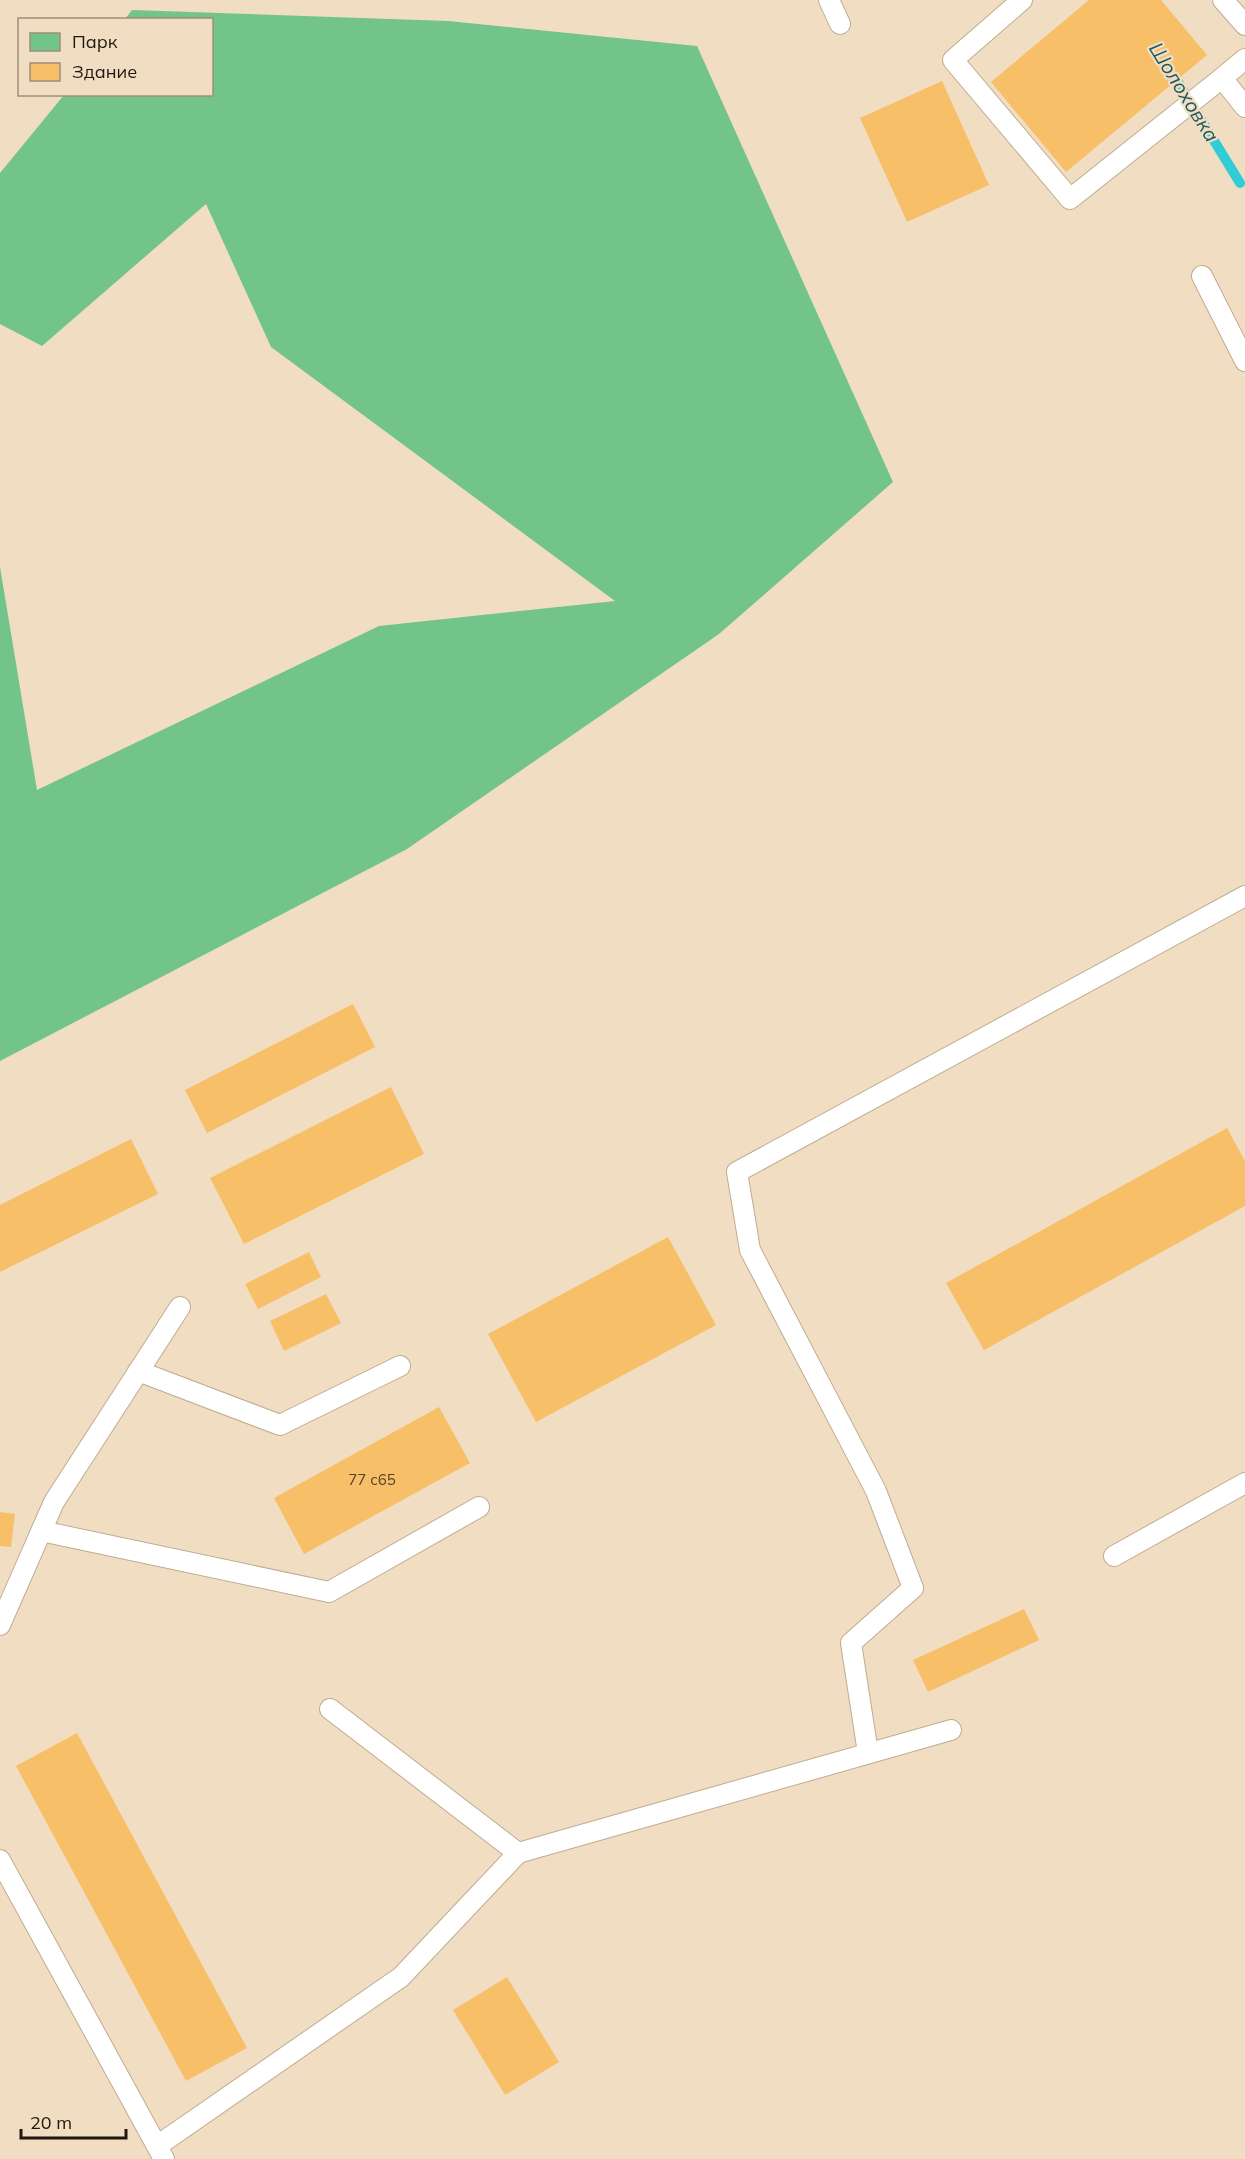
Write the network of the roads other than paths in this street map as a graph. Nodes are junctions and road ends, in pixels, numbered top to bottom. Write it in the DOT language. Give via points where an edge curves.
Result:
graph roads {
  1 [pos="829,0"];
  2 [pos="1022,0"];
  3 [pos="1223,0"];
  4 [pos="840,24"];
  5 [pos="1245,26"];
  6 [pos="1245,59"];
  7 [pos="1222,78"];
  8 [pos="1245,107"];
  9 [pos="1202,276"];
  10 [pos="1245,361"];
  11 [pos="1245,896"];
  12 [pos="180,1307"];
  13 [pos="400,1366"];
  14 [pos="138,1371"];
  15 [pos="1245,1483"];
  16 [pos="480,1507"];
  17 [pos="40,1531"];
  18 [pos="1114,1556"];
  19 [pos="0,1625"];
  20 [pos="330,1709"];
  21 [pos="951,1730"];
  22 [pos="868,1753"];
  23 [pos="518,1852"];
  24 [pos="0,1860"];
  25 [pos="161,2152"];
  1 -- 4 [label="lane"];
  2 -- 7 [label="lane" via="954,60 1070,199"];
  3 -- 5 [label="lane"];
  6 -- 7 [label="lane"];
  7 -- 8 [label="lane"];
  9 -- 10 [label="lane"];
  11 -- 22 [label="lane" via="737,1172 750,1250 876,1491 913,1588 851,1643"];
  12 -- 14 [label="lane"];
  13 -- 14 [label="lane" via="280,1425"];
  14 -- 17 [label="lane" via="54,1502"];
  15 -- 18 [label="lane"];
  16 -- 17 [label="lane" via="329,1592"];
  17 -- 19 [label="lane"];
  20 -- 23 [label="lane"];
  21 -- 22 [label="lane"];
  22 -- 23 [label="lane"];
  23 -- 25 [label="lane" via="400,1977"];
  24 -- 25 [label="lane"];
}
